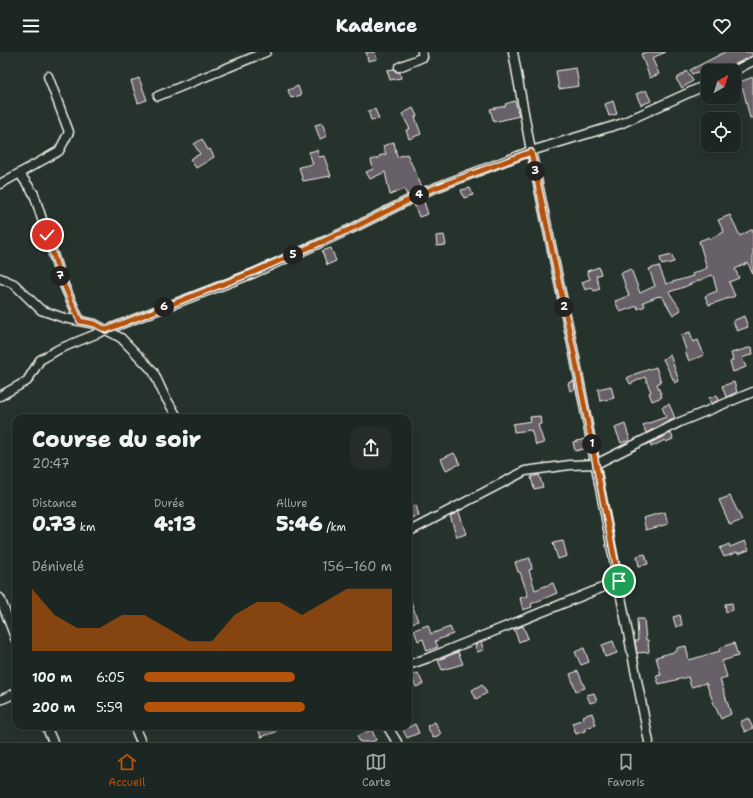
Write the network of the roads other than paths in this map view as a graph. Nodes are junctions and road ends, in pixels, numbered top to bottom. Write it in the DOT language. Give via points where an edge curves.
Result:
graph roads {
  1 [pos="266,52"];
  2 [pos="422,52"];
  3 [pos="513,52"];
  4 [pos="753,61"];
  5 [pos="399,67"];
  6 [pos="741,67"];
  7 [pos="48,76"];
  8 [pos="701,87"];
  9 [pos="158,96"];
  10 [pos="531,152"];
  11 [pos="20,174"];
  12 [pos="0,184"];
  13 [pos="0,278"];
  14 [pos="80,321"];
  15 [pos="106,330"];
  16 [pos="753,392"];
  17 [pos="0,396"];
  18 [pos="176,414"];
  19 [pos="596,464"];
  20 [pos="412,530"];
  21 [pos="619,581"];
  22 [pos="0,598"];
  23 [pos="12,630"];
  24 [pos="412,664"];
  25 [pos="12,696"];
  26 [pos="0,700"];
  27 [pos="48,730"];
  28 [pos="136,730"];
  29 [pos="390,730"];
  30 [pos="53,742"];
  31 [pos="141,742"];
  32 [pos="397,742"];
  33 [pos="649,742"];
  1 -- 9 [label="street"];
  2 -- 5 [label="street" via="423,57"];
  3 -- 10 [label="street"];
  4 -- 6 [label="street"];
  7 -- 11 [label="street" via="70,132 59,151"];
  8 -- 10 [label="street" via="620,124"];
  10 -- 15 [label="street" via="427,191 353,228 254,272"];
  10 -- 19 [label="street"];
  11 -- 12 [label="street"];
  11 -- 14 [label="street" via="34,194 60,276"];
  13 -- 14 [label="street" via="14,284 41,310"];
  14 -- 15 [label="street" via="95,324"];
  15 -- 17 [label="street" via="59,349 40,360 27,381"];
  15 -- 18 [label="street" via="121,338 153,371"];
  16 -- 19 [label="street" via="680,422"];
  19 -- 20 [label="street" via="525,471"];
  19 -- 21 [label="street"];
  21 -- 24 [label="street"];
  21 -- 33 [label="street"];
  22 -- 23 [label="street"];
  25 -- 26 [label="street"];
  27 -- 30 [label="street"];
  28 -- 31 [label="street"];
  29 -- 32 [label="street"];
}
